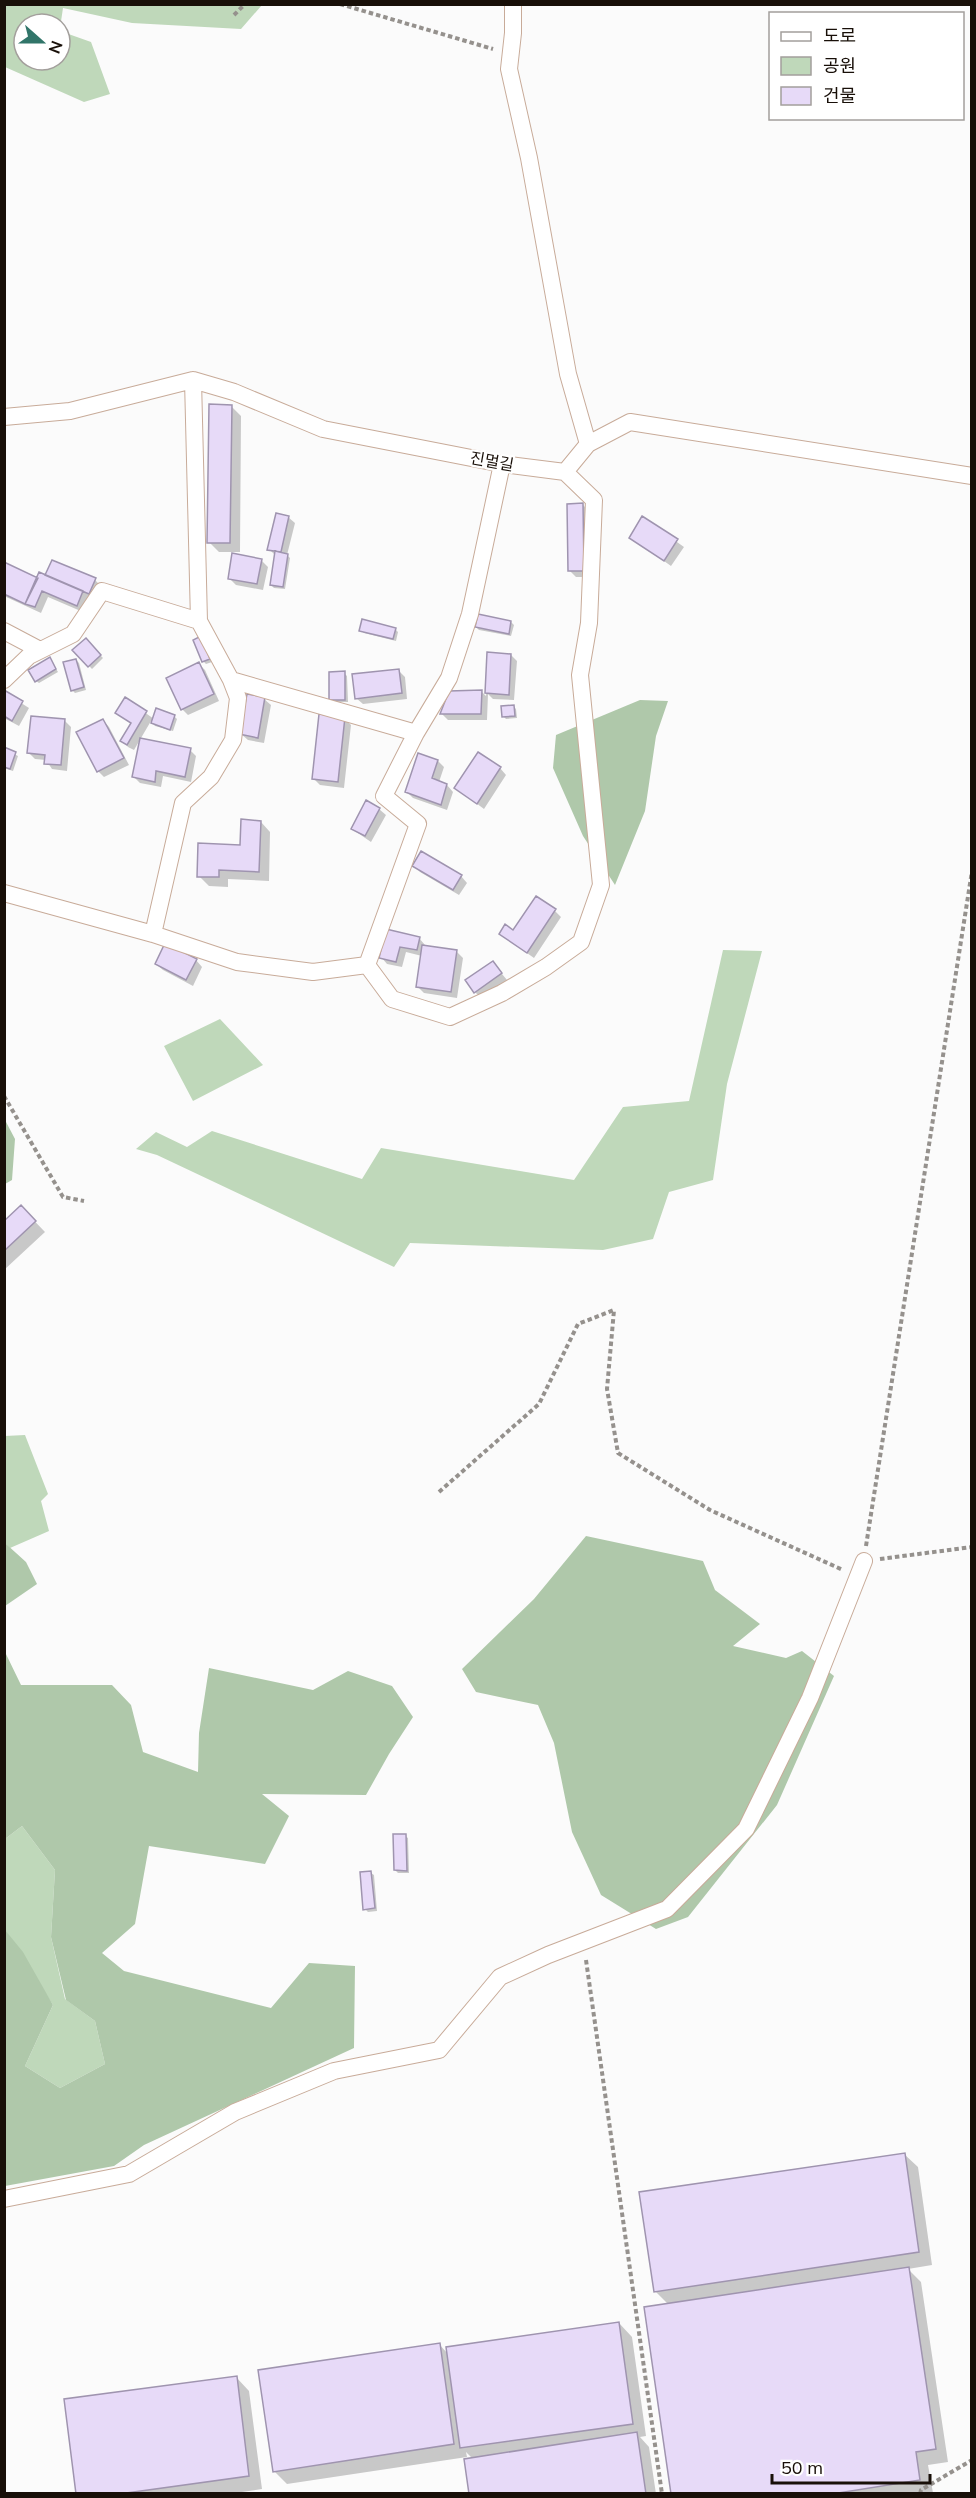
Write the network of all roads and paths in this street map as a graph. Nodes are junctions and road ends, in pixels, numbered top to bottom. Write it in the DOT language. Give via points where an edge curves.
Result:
graph roads {
  1 [pos="245,4"];
  2 [pos="340,4"];
  3 [pos="513,4"];
  4 [pos="234,15"];
  5 [pos="511,54"];
  6 [pos="193,380"];
  7 [pos="4,417"];
  8 [pos="588,444"];
  9 [pos="502,464"];
  10 [pos="565,472"];
  11 [pos="972,476"];
  12 [pos="199,621"];
  13 [pos="4,631"];
  14 [pos="40,650"];
  15 [pos="231,680"];
  16 [pos="4,681"];
  17 [pos="416,733"];
  18 [pos="972,872"];
  19 [pos="4,893"];
  20 [pos="153,934"];
  21 [pos="367,964"];
  22 [pos="4,1096"];
  23 [pos="84,1201"];
  24 [pos="439,1492"];
  25 [pos="972,1546"];
  26 [pos="861,1569"];
  27 [pos="584,1941"];
  28 [pos="4,2199"];
  29 [pos="972,2460"];
  30 [pos="662,2493"];
  31 [pos="920,2493"];
  1 -- 4 [label="path"];
  2 -- 5 [label="path"];
  3 -- 5 [label="street"];
  5 -- 8 [label="street" via="509,69 568,374"];
  6 -- 7 [label="street" via="70,411"];
  6 -- 9 [label="street, 진멀길" via="234,392 323,429"];
  6 -- 12 [label="street"];
  8 -- 10 [label="street"];
  8 -- 11 [label="street" via="630,422"];
  9 -- 10 [label="street, 진멀길"];
  9 -- 17 [label="street" via="470,614 449,678"];
  10 -- 21 [label="street" via="594,500 589,623 580,675 601,885 581,942 502,993 450,1017 392,999"];
  12 -- 14 [label="street" via="102,591 73,634"];
  12 -- 15 [label="street"];
  13 -- 14 [label="street"];
  14 -- 16 [label="street"];
  15 -- 17 [label="street"];
  15 -- 20 [label="street" via="238,698 234,740 211,777 183,803"];
  17 -- 21 [label="street" via="384,796 418,824"];
  18 -- 26 [label="path"];
  19 -- 20 [label="street"];
  20 -- 21 [label="street" via="248,963 313,972"];
  22 -- 23 [label="path" via="63,1197"];
  24 -- 26 [label="path" via="540,1404 578,1324 614,1310 607,1389 618,1453 710,1510"];
  25 -- 26 [label="path"];
  26 -- 27 [label="street" via="810,1698 746,1829 667,1909"];
  27 -- 28 [label="street" via="500,1977 439,2050 334,2071 235,2112 129,2174"];
  27 -- 30 [label="path"];
  29 -- 31 [label="path"];
}
